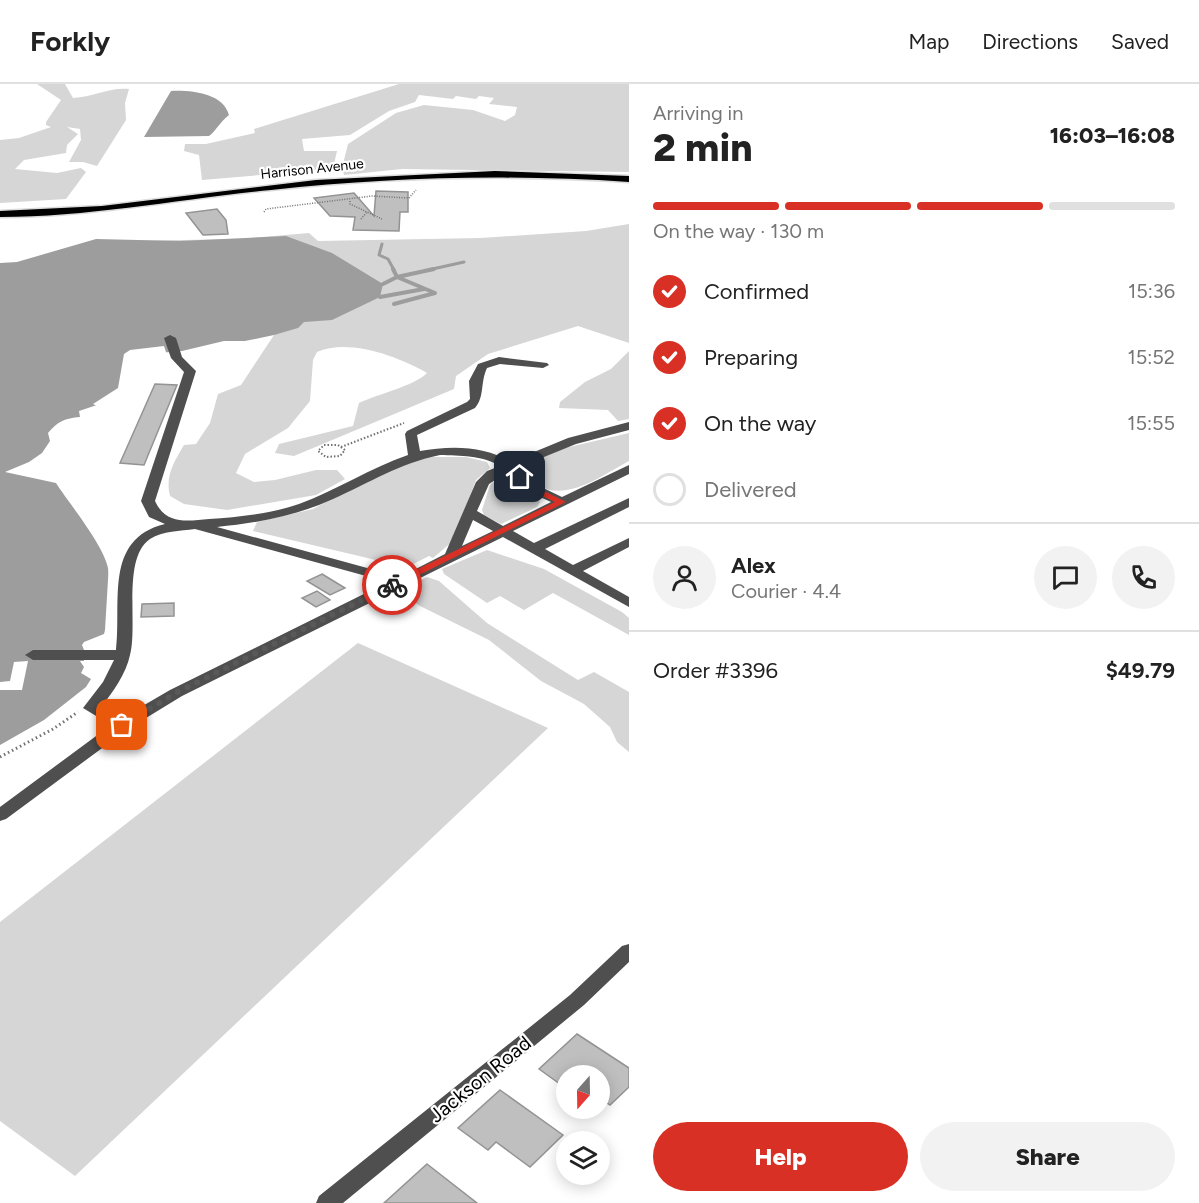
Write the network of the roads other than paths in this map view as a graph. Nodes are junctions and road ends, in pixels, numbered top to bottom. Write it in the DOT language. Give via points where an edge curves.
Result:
graph roads {
  1 [pos="629,179"];
  2 [pos="0,214"];
  3 [pos="170,338"];
  4 [pos="543,365"];
  5 [pos="629,426"];
  6 [pos="414,455"];
  7 [pos="507,466"];
  8 [pos="629,469"];
  9 [pos="562,502"];
  10 [pos="629,502"];
  11 [pos="471,513"];
  12 [pos="177,525"];
  13 [pos="195,525"];
  14 [pos="502,531"];
  15 [pos="629,542"];
  16 [pos="534,549"];
  17 [pos="452,554"];
  18 [pos="573,571"];
  19 [pos="399,581"];
  20 [pos="629,586"];
  21 [pos="613,594"];
  22 [pos="629,603"];
  23 [pos="33,655"];
  24 [pos="123,655"];
  25 [pos="122,725"];
  26 [pos="0,815"];
  27 [pos="629,951"];
  28 [pos="327,1203"];
  1 -- 2 [label="main road, Harrison Avenue" via="513,174 385,175 100,209"];
  3 -- 12 [label="street" via="177,358 190,371 148,501 154,514"];
  4 -- 6 [label="street" via="508,360 489,362 477,375 476,399 471,405 416,430 411,439"];
  5 -- 7 [label="street" via="572,441"];
  6 -- 7 [label="street" via="483,455"];
  6 -- 13 [label="street" via="293,510"];
  7 -- 9 [label="street" via="533,489"];
  7 -- 11 [label="street" via="483,482"];
  8 -- 9 [label="street"];
  9 -- 14 [label="street"];
  10 -- 16 [label="street"];
  11 -- 14 [label="street"];
  11 -- 17 [label="street"];
  12 -- 13 [label="street"];
  12 -- 24 [label="street" via="152,532 126,558"];
  13 -- 19 [label="street"];
  14 -- 16 [label="street"];
  14 -- 17 [label="street"];
  15 -- 18 [label="street"];
  16 -- 18 [label="street"];
  17 -- 19 [label="street"];
  18 -- 21 [label="street"];
  19 -- 25 [label="street" via="176,693"];
  20 -- 21 [label="street"];
  21 -- 22 [label="street"];
  23 -- 24 [label="street"];
  24 -- 25 [label="street" via="107,689 91,708"];
  25 -- 26 [label="street"];
  27 -- 28 [label="street, Jackson Road" via="577,1000"];
}
